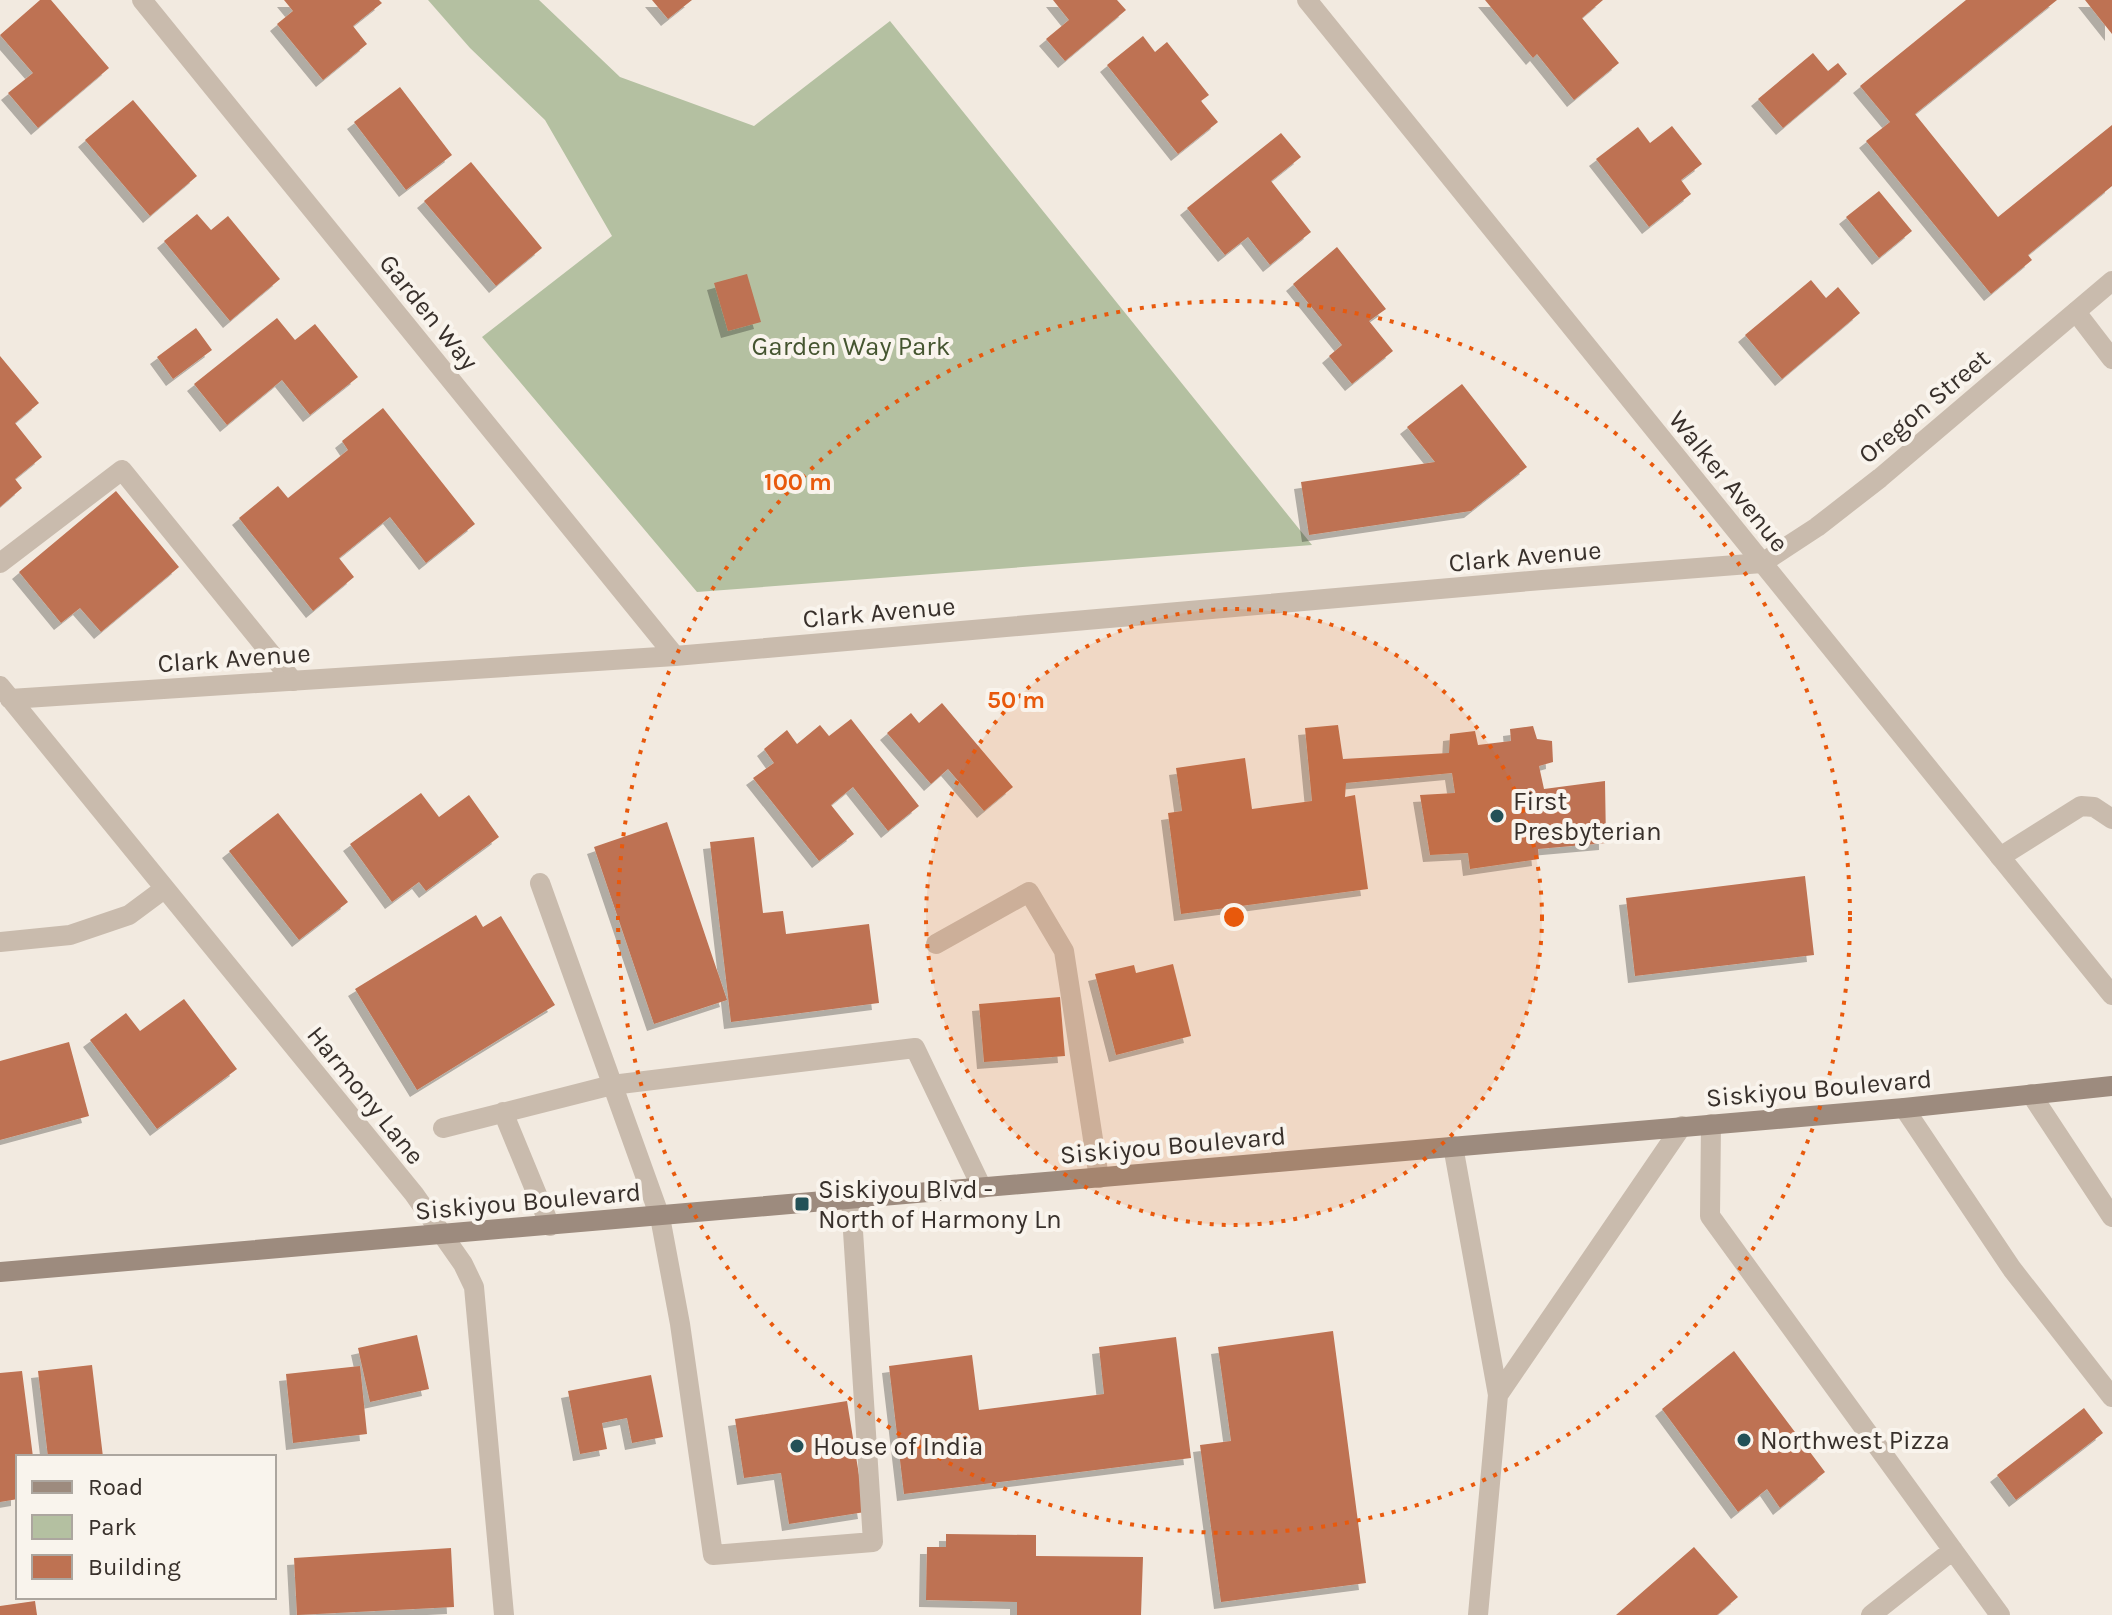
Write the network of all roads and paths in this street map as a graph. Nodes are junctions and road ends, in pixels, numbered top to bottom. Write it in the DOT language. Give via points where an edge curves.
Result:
graph roads {
  1 [pos="142,0"];
  2 [pos="1307,0"];
  3 [pos="2112,281"];
  4 [pos="2076,312"];
  5 [pos="2112,359"];
  6 [pos="0,563"];
  7 [pos="1762,563"];
  8 [pos="675,656"];
  9 [pos="293,681"];
  10 [pos="3,695"];
  11 [pos="2112,819"];
  12 [pos="2000,857"];
  13 [pos="540,883"];
  14 [pos="164,889"];
  15 [pos="0,942"];
  16 [pos="936,944"];
  17 [pos="2112,995"];
  18 [pos="612,1085"];
  19 [pos="2112,1086"];
  20 [pos="2031,1094"];
  21 [pos="1904,1108"];
  22 [pos="503,1112"];
  23 [pos="1711,1124"];
  24 [pos="1682,1126"];
  25 [pos="443,1128"];
  26 [pos="1453,1146"];
  27 [pos="1099,1178"];
  28 [pos="982,1188"];
  29 [pos="851,1200"];
  30 [pos="660,1217"];
  31 [pos="2112,1217"];
  32 [pos="550,1226"];
  33 [pos="442,1235"];
  34 [pos="0,1272"];
  35 [pos="1498,1395"];
  36 [pos="2112,1397"];
  37 [pos="1953,1550"];
  38 [pos="504,1615"];
  39 [pos="1478,1615"];
  40 [pos="1871,1615"];
  41 [pos="2000,1615"];
  1 -- 8 [label="street, Garden Way"];
  2 -- 7 [label="street, Walker Avenue"];
  3 -- 4 [label="street, Oregon Street"];
  4 -- 5 [label="street"];
  4 -- 7 [label="street, Oregon Street" via="1880,478"];
  6 -- 9 [label="street" via="122,470"];
  7 -- 8 [label="street, Clark Avenue"];
  7 -- 12 [label="street, Walker Avenue"];
  8 -- 9 [label="street, Clark Avenue"];
  9 -- 10 [label="street, Clark Avenue"];
  10 -- 14 [label="street, Harmony Lane"];
  11 -- 12 [label="street" via="2094,807 2081,806"];
  12 -- 17 [label="street, Walker Avenue"];
  13 -- 18 [label="street"];
  14 -- 15 [label="street" via="129,915 70,935"];
  14 -- 33 [label="street, Harmony Lane"];
  16 -- 27 [label="street" via="1029,892 1064,951"];
  18 -- 22 [label="street"];
  18 -- 28 [label="street" via="915,1048"];
  18 -- 30 [label="street"];
  19 -- 20 [label="main road, Siskiyou Boulevard"];
  20 -- 21 [label="main road, Siskiyou Boulevard"];
  20 -- 31 [label="street"];
  21 -- 23 [label="main road, Siskiyou Boulevard"];
  21 -- 36 [label="street" via="2012,1269"];
  22 -- 25 [label="street"];
  22 -- 32 [label="street"];
  23 -- 24 [label="main road, Siskiyou Boulevard"];
  23 -- 37 [label="street" via="1710,1216"];
  24 -- 26 [label="main road, Siskiyou Boulevard"];
  24 -- 35 [label="street"];
  26 -- 27 [label="main road, Siskiyou Boulevard"];
  26 -- 35 [label="street"];
  27 -- 28 [label="main road, Siskiyou Boulevard"];
  28 -- 29 [label="main road, Siskiyou Boulevard"];
  29 -- 30 [label="main road, Siskiyou Boulevard"];
  29 -- 30 [label="street" via="873,1542 713,1555"];
  30 -- 32 [label="main road, Siskiyou Boulevard"];
  32 -- 33 [label="main road, Siskiyou Boulevard"];
  33 -- 34 [label="main road, Siskiyou Boulevard"];
  33 -- 38 [label="street, Harmony Lane" via="474,1287"];
  35 -- 39 [label="street"];
  37 -- 40 [label="street"];
  37 -- 41 [label="street"];
}
